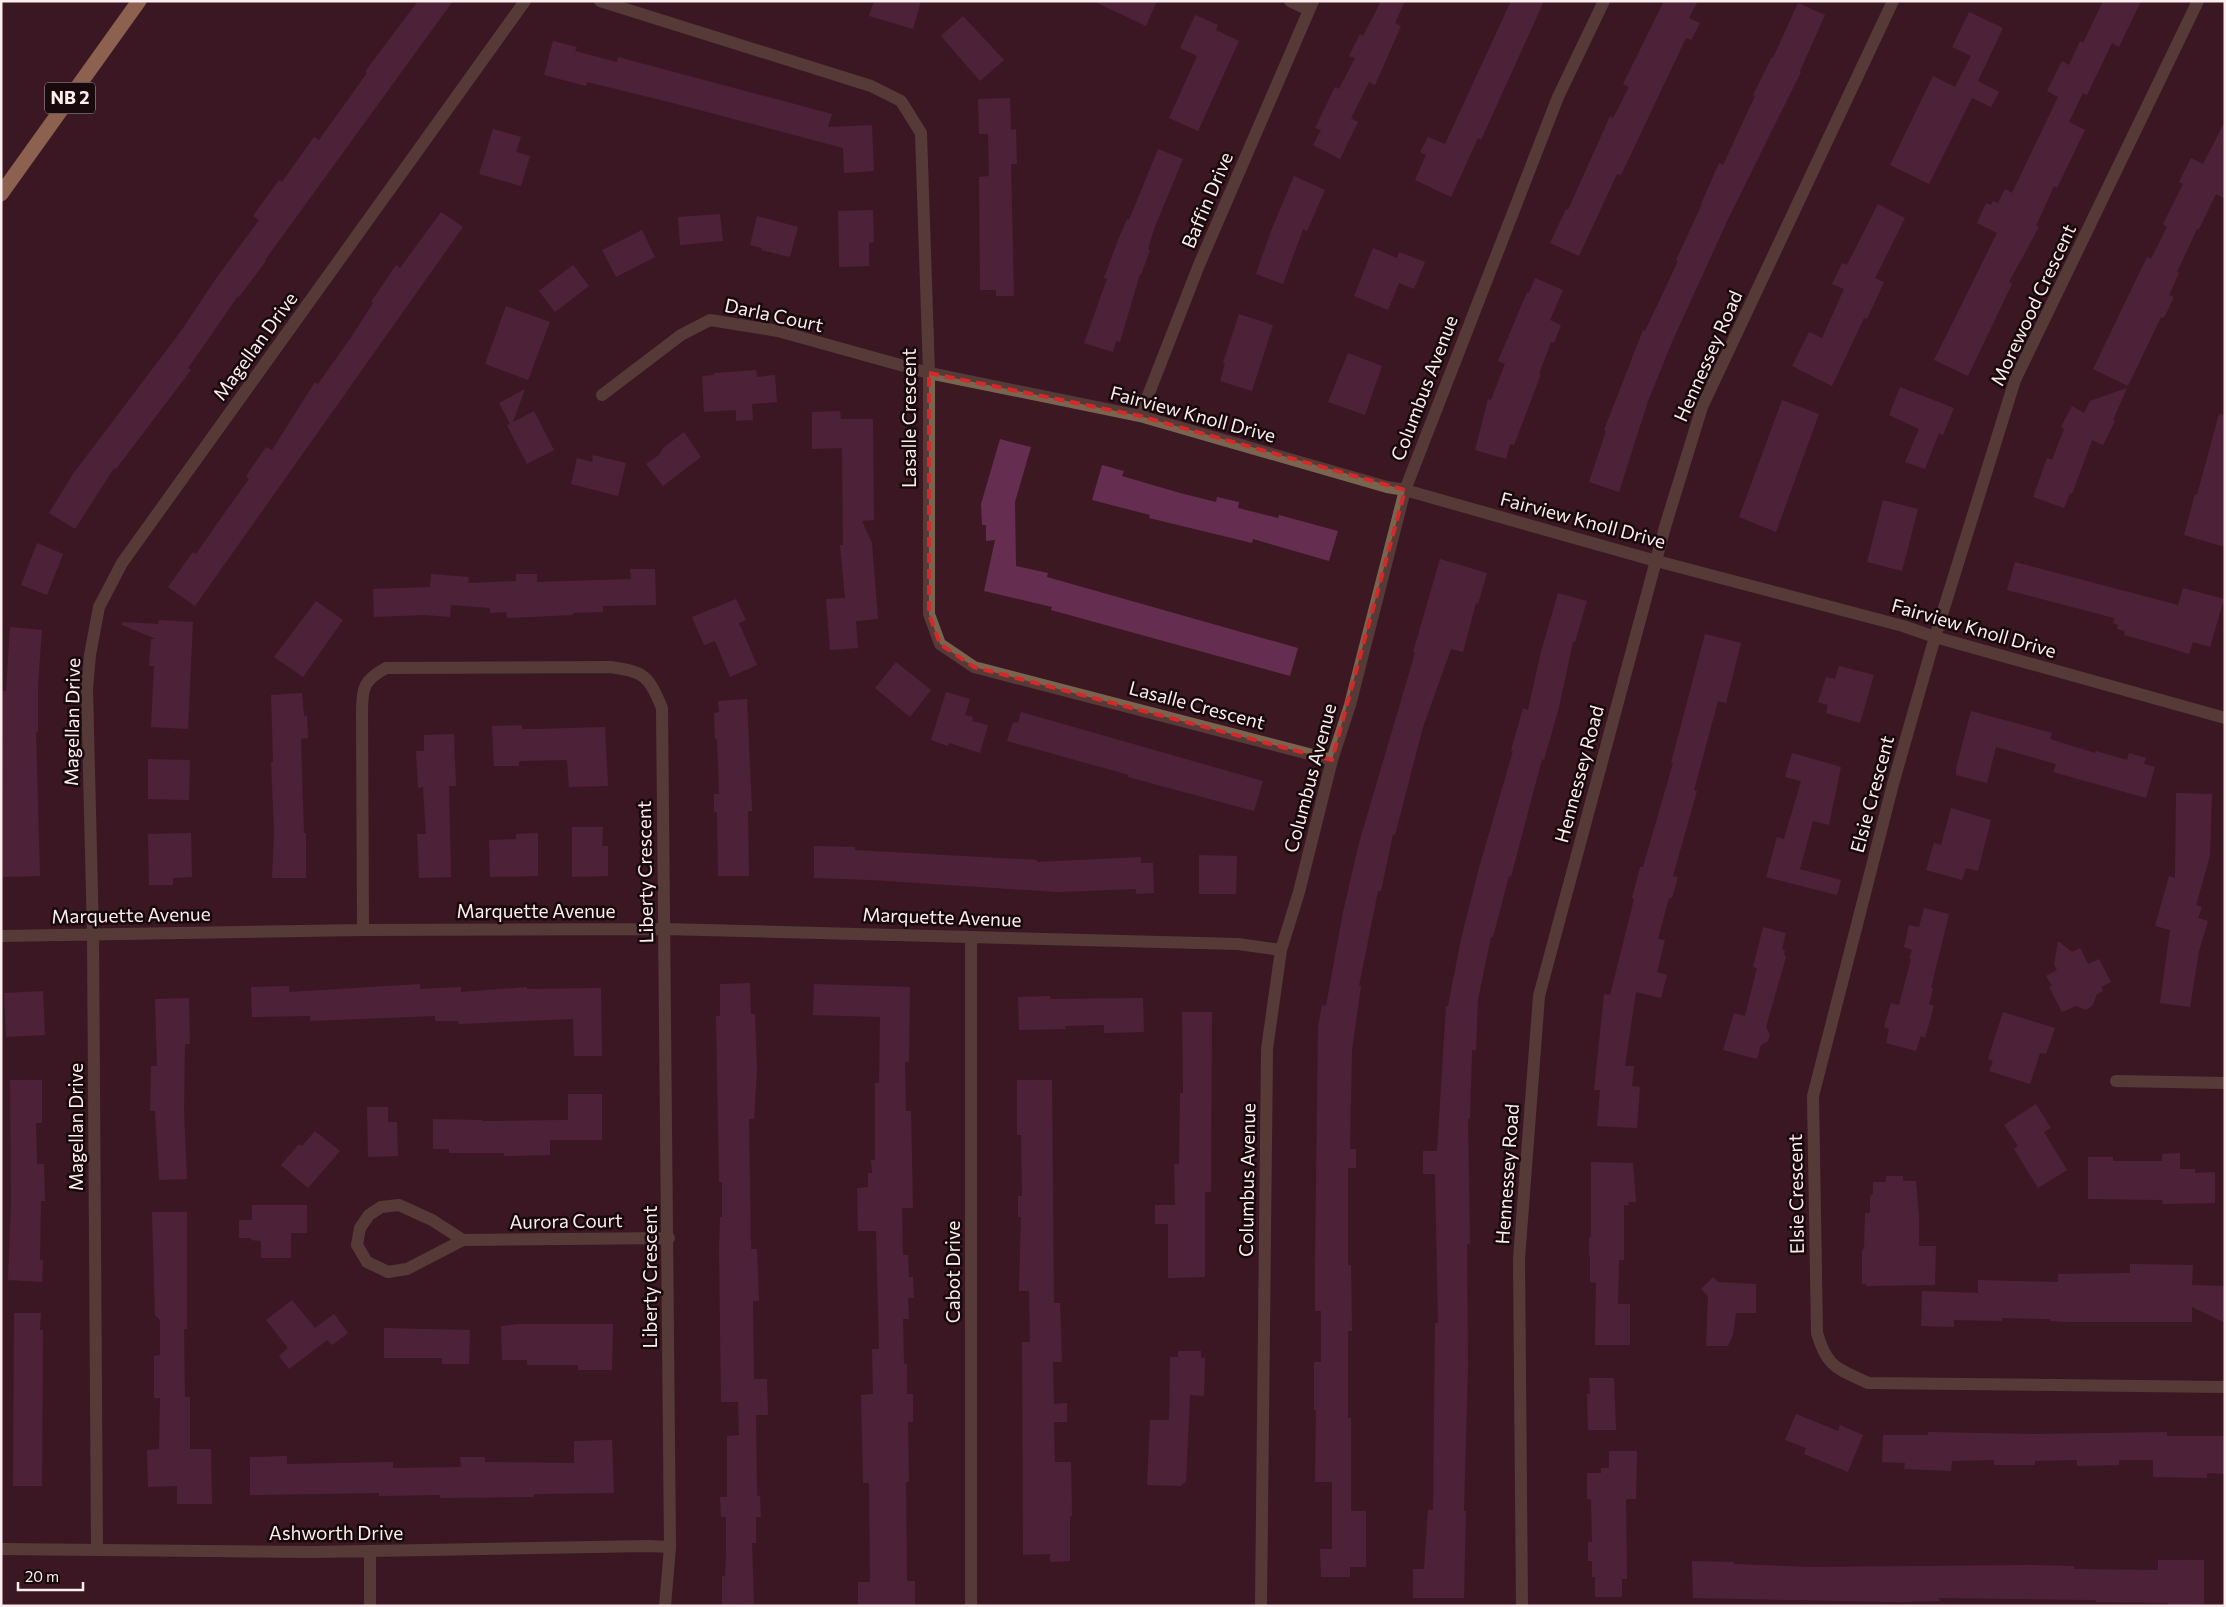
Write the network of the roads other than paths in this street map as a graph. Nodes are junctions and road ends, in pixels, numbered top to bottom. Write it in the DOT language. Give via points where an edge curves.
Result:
graph roads {
  1 [pos="139,1"];
  2 [pos="525,1"];
  3 [pos="600,1"];
  4 [pos="1290,1"];
  5 [pos="1604,1"];
  6 [pos="1894,1"];
  7 [pos="2198,1"];
  8 [pos="1311,6"];
  9 [pos="1,194"];
  10 [pos="929,372"];
  11 [pos="602,395"];
  12 [pos="1140,416"];
  13 [pos="1405,490"];
  14 [pos="1657,560"];
  15 [pos="1935,637"];
  16 [pos="2225,718"];
  17 [pos="1332,760"];
  18 [pos="664,929"];
  19 [pos="363,930"];
  20 [pos="93,934"];
  21 [pos="1,936"];
  22 [pos="971,938"];
  23 [pos="1280,950"];
  24 [pos="2116,1081"];
  25 [pos="2225,1084"];
  26 [pos="669,1238"];
  27 [pos="463,1240"];
  28 [pos="2225,1387"];
  29 [pos="670,1547"];
  30 [pos="1,1549"];
  31 [pos="97,1550"];
  32 [pos="370,1552"];
  33 [pos="370,1606"];
  34 [pos="665,1606"];
  35 [pos="971,1606"];
  36 [pos="1262,1606"];
  37 [pos="1522,1606"];
  1 -- 9 [label="highway, NB 2"];
  2 -- 20 [label="street, Magellan Drive" via="122,563 99,607 87,689"];
  3 -- 10 [label="street, Lasalle Crescent" via="872,86 901,102 922,133"];
  4 -- 8 [label="street"];
  5 -- 13 [label="street, Columbus Avenue" via="1558,97"];
  6 -- 14 [label="street, Hennessey Road" via="1702,407"];
  7 -- 15 [label="street, Morewood Crescent" via="2015,380"];
  8 -- 12 [label="street, Baffin Drive" via="1199,265"];
  10 -- 11 [label="street, Darla Court" via="778,331 710,320 681,335"];
  10 -- 12 [label="street, Fairview Knoll Drive"];
  10 -- 17 [label="street, Lasalle Crescent" via="929,614 940,644 974,667"];
  12 -- 13 [label="street, Fairview Knoll Drive"];
  13 -- 14 [label="street, Fairview Knoll Drive"];
  13 -- 17 [label="street, Columbus Avenue" via="1350,705"];
  14 -- 15 [label="street, Fairview Knoll Drive"];
  14 -- 37 [label="street, Hennessey Road" via="1538,996 1519,1259"];
  15 -- 16 [label="street, Fairview Knoll Drive"];
  15 -- 28 [label="street, Elsie Crescent" via="1813,1096 1817,1333 1823,1354 1837,1368 1868,1383"];
  17 -- 23 [label="street, Columbus Avenue" via="1299,892"];
  18 -- 19 [label="street, Marquette Avenue"];
  18 -- 19 [label="street, Liberty Crescent" via="662,708 653,686 637,670 526,667 386,668 372,676 362,691"];
  18 -- 22 [label="street, Marquette Avenue"];
  18 -- 26 [label="street, Liberty Crescent"];
  19 -- 20 [label="street, Marquette Avenue"];
  20 -- 21 [label="street, Marquette Avenue"];
  20 -- 31 [label="street, Magellan Drive"];
  22 -- 23 [label="street, Marquette Avenue" via="1238,944"];
  22 -- 35 [label="street, Cabot Drive"];
  23 -- 36 [label="street, Columbus Avenue" via="1267,1049"];
  24 -- 25 [label="street"];
  26 -- 27 [label="street, Aurora Court"];
  26 -- 29 [label="street, Liberty Crescent"];
  27 -- 27 [label="street, Aurora Court" via="432,1220 399,1205 381,1207 369,1215 360,1228 357,1245 367,1262 388,1272 407,1269"];
  29 -- 32 [label="street, Ashworth Drive"];
  29 -- 34 [label="street, Liberty Crescent"];
  30 -- 31 [label="street, Ashworth Drive"];
  31 -- 32 [label="street, Ashworth Drive"];
  32 -- 33 [label="street"];
}
